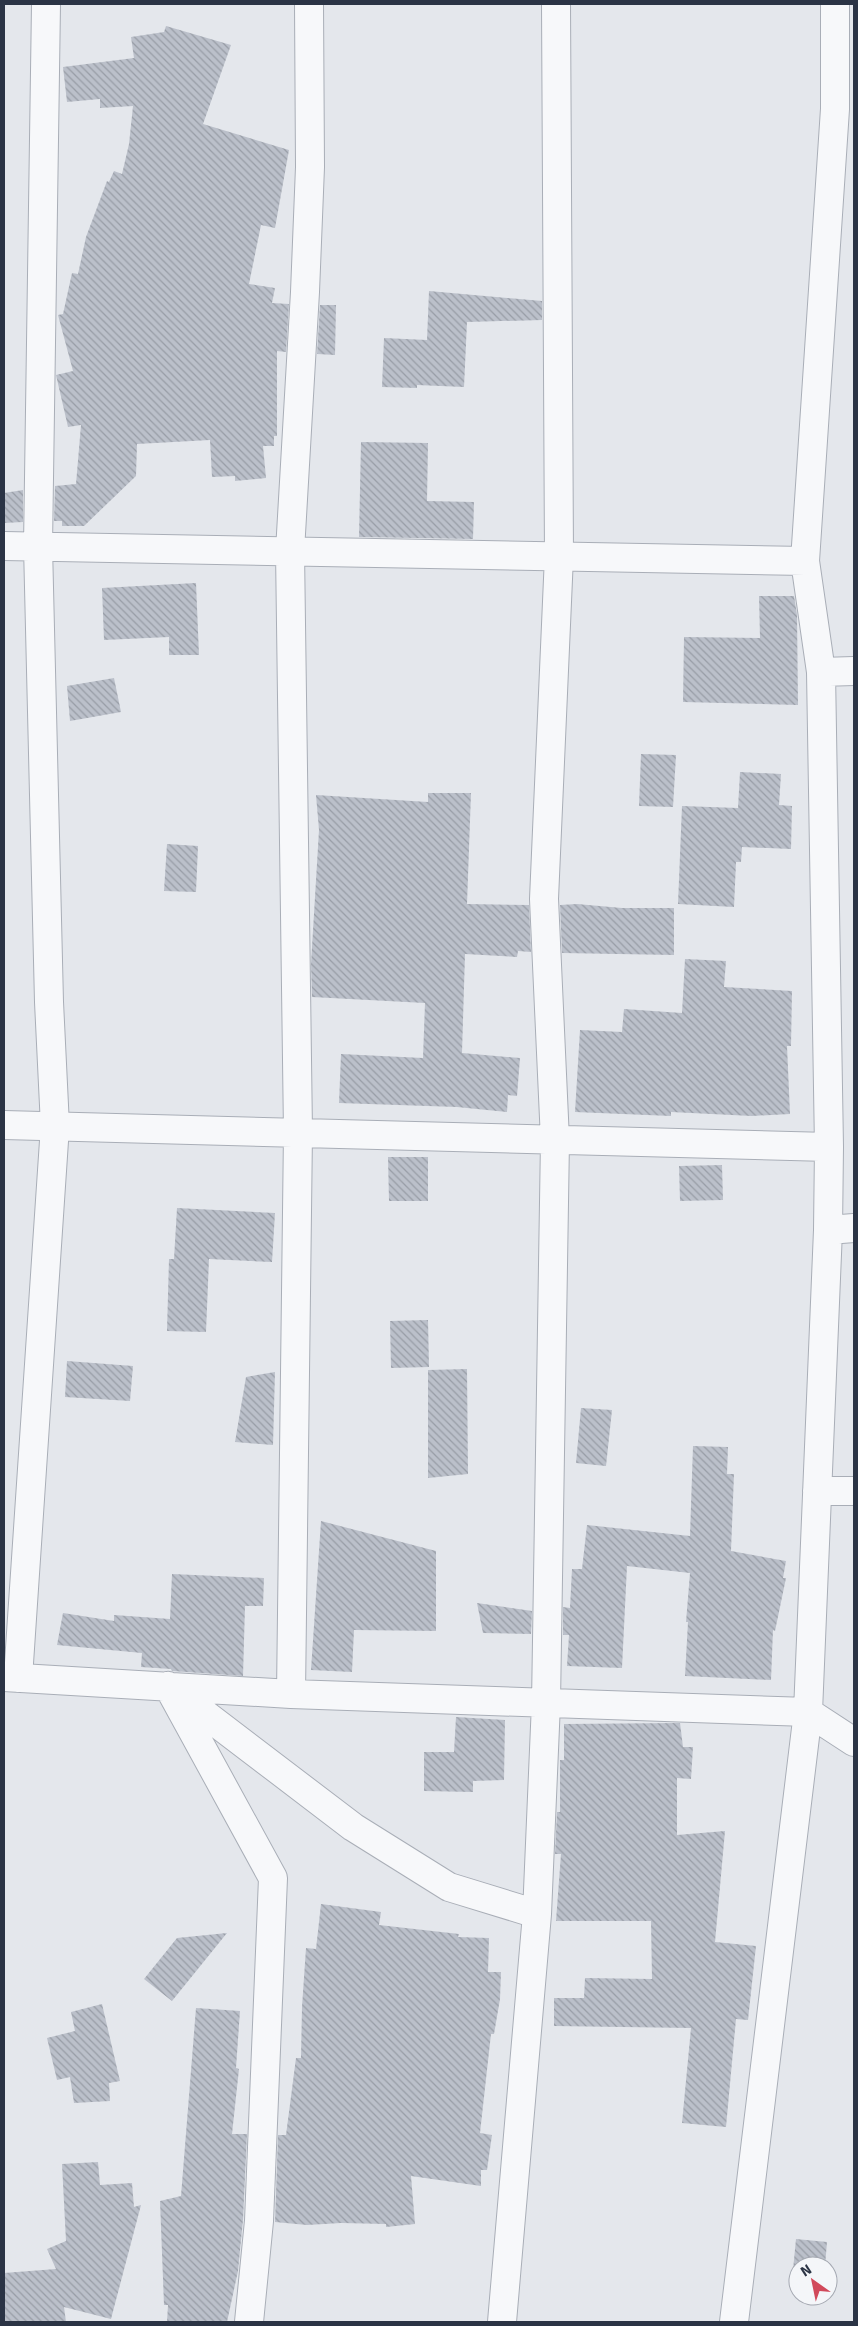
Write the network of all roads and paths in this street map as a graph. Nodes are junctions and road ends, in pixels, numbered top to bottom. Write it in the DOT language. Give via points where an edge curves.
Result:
graph roads {
  1 [pos="46,4"];
  2 [pos="309,4"];
  3 [pos="556,4"];
  4 [pos="835,4"];
  5 [pos="845,109"];
  6 [pos="4,546"];
  7 [pos="38,546"];
  8 [pos="290,552"];
  9 [pos="558,556"];
  10 [pos="805,561"];
  11 [pos="854,671"];
  12 [pos="821,672"];
  13 [pos="4,1125"];
  14 [pos="56,1126"];
  15 [pos="298,1132"];
  16 [pos="555,1140"];
  17 [pos="829,1147"];
  18 [pos="841,1229"];
  19 [pos="817,1491"];
  20 [pos="854,1491"];
  21 [pos="11,1678"];
  22 [pos="168,1686"];
  23 [pos="291,1694"];
  24 [pos="546,1703"];
  25 [pos="808,1712"];
  26 [pos="854,1742"];
  27 [pos="538,1914"];
  28 [pos="249,2322"];
  29 [pos="502,2322"];
  30 [pos="734,2322"];
  1 -- 7 [label="street"];
  2 -- 8 [label="street" via="309,186"];
  3 -- 9 [label="street"];
  4 -- 5 [label="street"];
  5 -- 10 [label="street"];
  6 -- 7 [label="street"];
  7 -- 8 [label="street"];
  7 -- 14 [label="street" via="49,1002"];
  8 -- 9 [label="street"];
  8 -- 15 [label="street"];
  9 -- 10 [label="street"];
  9 -- 16 [label="street" via="544,900"];
  10 -- 12 [label="street"];
  11 -- 12 [label="street"];
  12 -- 17 [label="street"];
  13 -- 14 [label="street"];
  14 -- 15 [label="street"];
  14 -- 21 [label="street"];
  15 -- 16 [label="street"];
  15 -- 23 [label="street"];
  16 -- 17 [label="street"];
  16 -- 24 [label="street"];
  17 -- 18 [label="street"];
  18 -- 19 [label="street"];
  19 -- 20 [label="street"];
  19 -- 25 [label="street"];
  21 -- 22 [label="street"];
  22 -- 23 [label="street"];
  22 -- 27 [label="street" via="354,1827 449,1887"];
  22 -- 28 [label="street" via="273,1878 259,2221"];
  23 -- 24 [label="street"];
  24 -- 25 [label="street"];
  24 -- 27 [label="street"];
  25 -- 26 [label="street"];
  25 -- 30 [label="street"];
  27 -- 29 [label="street"];
}
